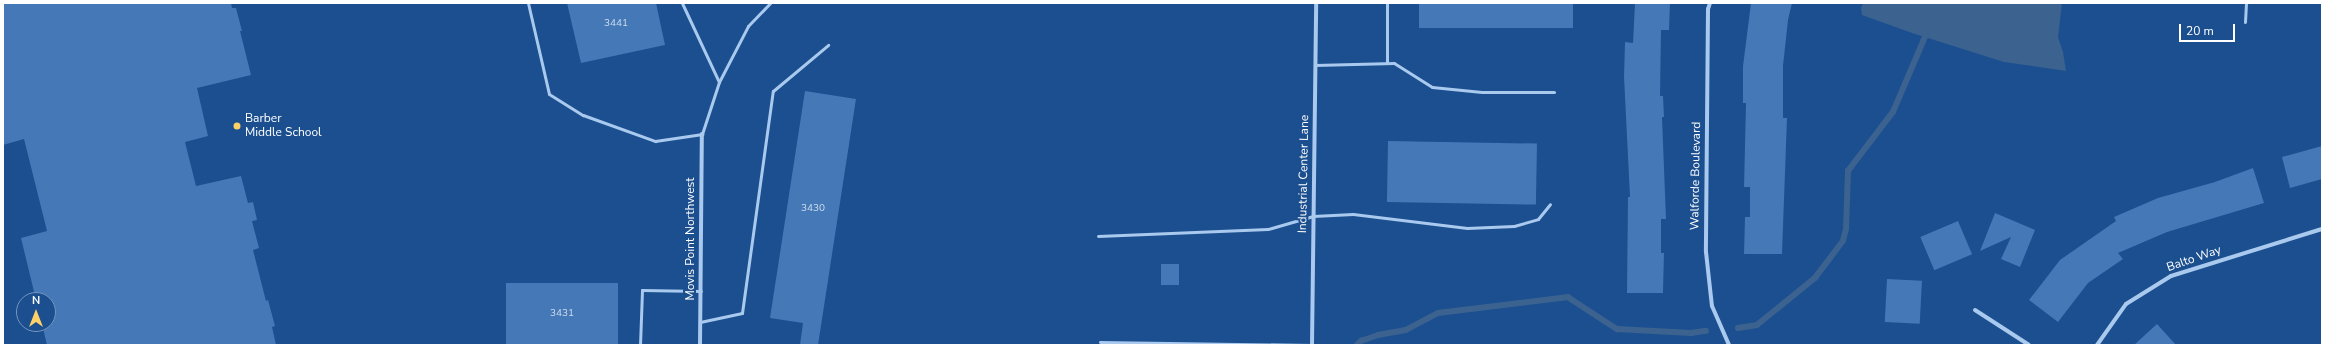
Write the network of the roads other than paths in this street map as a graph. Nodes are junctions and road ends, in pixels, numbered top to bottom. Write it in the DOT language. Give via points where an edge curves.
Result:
graph roads {
  1 [pos="528,3"];
  2 [pos="682,3"];
  3 [pos="770,3"];
  4 [pos="1316,3"];
  5 [pos="1387,3"];
  6 [pos="1710,3"];
  7 [pos="2246,3"];
  8 [pos="2245,22"];
  9 [pos="828,45"];
  10 [pos="1387,63"];
  11 [pos="1315,65"];
  12 [pos="719,82"];
  13 [pos="1554,92"];
  14 [pos="702,134"];
  15 [pos="1550,204"];
  16 [pos="1313,216"];
  17 [pos="2322,229"];
  18 [pos="1098,236"];
  19 [pos="701,291"];
  20 [pos="1975,310"];
  21 [pos="700,322"];
  22 [pos="1100,342"];
  23 [pos="640,345"];
  24 [pos="700,345"];
  25 [pos="1312,345"];
  26 [pos="1729,345"];
  27 [pos="2029,345"];
  28 [pos="2097,345"];
  1 -- 14 [label="lane" via="549,94 583,115 655,141"];
  2 -- 12 [label="lane"];
  3 -- 12 [label="lane" via="748,26"];
  4 -- 11 [label="street, Industrial Center Lane"];
  5 -- 10 [label="lane"];
  6 -- 26 [label="street, Walforde Boulevard" via="1706,252 1712,306"];
  7 -- 8 [label="lane"];
  9 -- 21 [label="lane" via="773,91 742,313"];
  10 -- 11 [label="lane"];
  10 -- 13 [label="lane" via="1394,63 1432,86 1482,92"];
  11 -- 16 [label="street, Industrial Center Lane"];
  12 -- 14 [label="lane"];
  14 -- 19 [label="street, Movis Point Northwest"];
  15 -- 16 [label="lane" via="1538,219 1514,226 1467,228 1353,214"];
  16 -- 18 [label="lane" via="1268,229"];
  16 -- 25 [label="street, Industrial Center Lane"];
  17 -- 28 [label="street, Balto Way" via="2171,276 2126,304"];
  19 -- 21 [label="street, Movis Point Northwest"];
  19 -- 23 [label="lane" via="642,290"];
  20 -- 27 [label="street"];
  21 -- 24 [label="street, Movis Point Northwest"];
  22 -- 25 [label="lane"];
}
